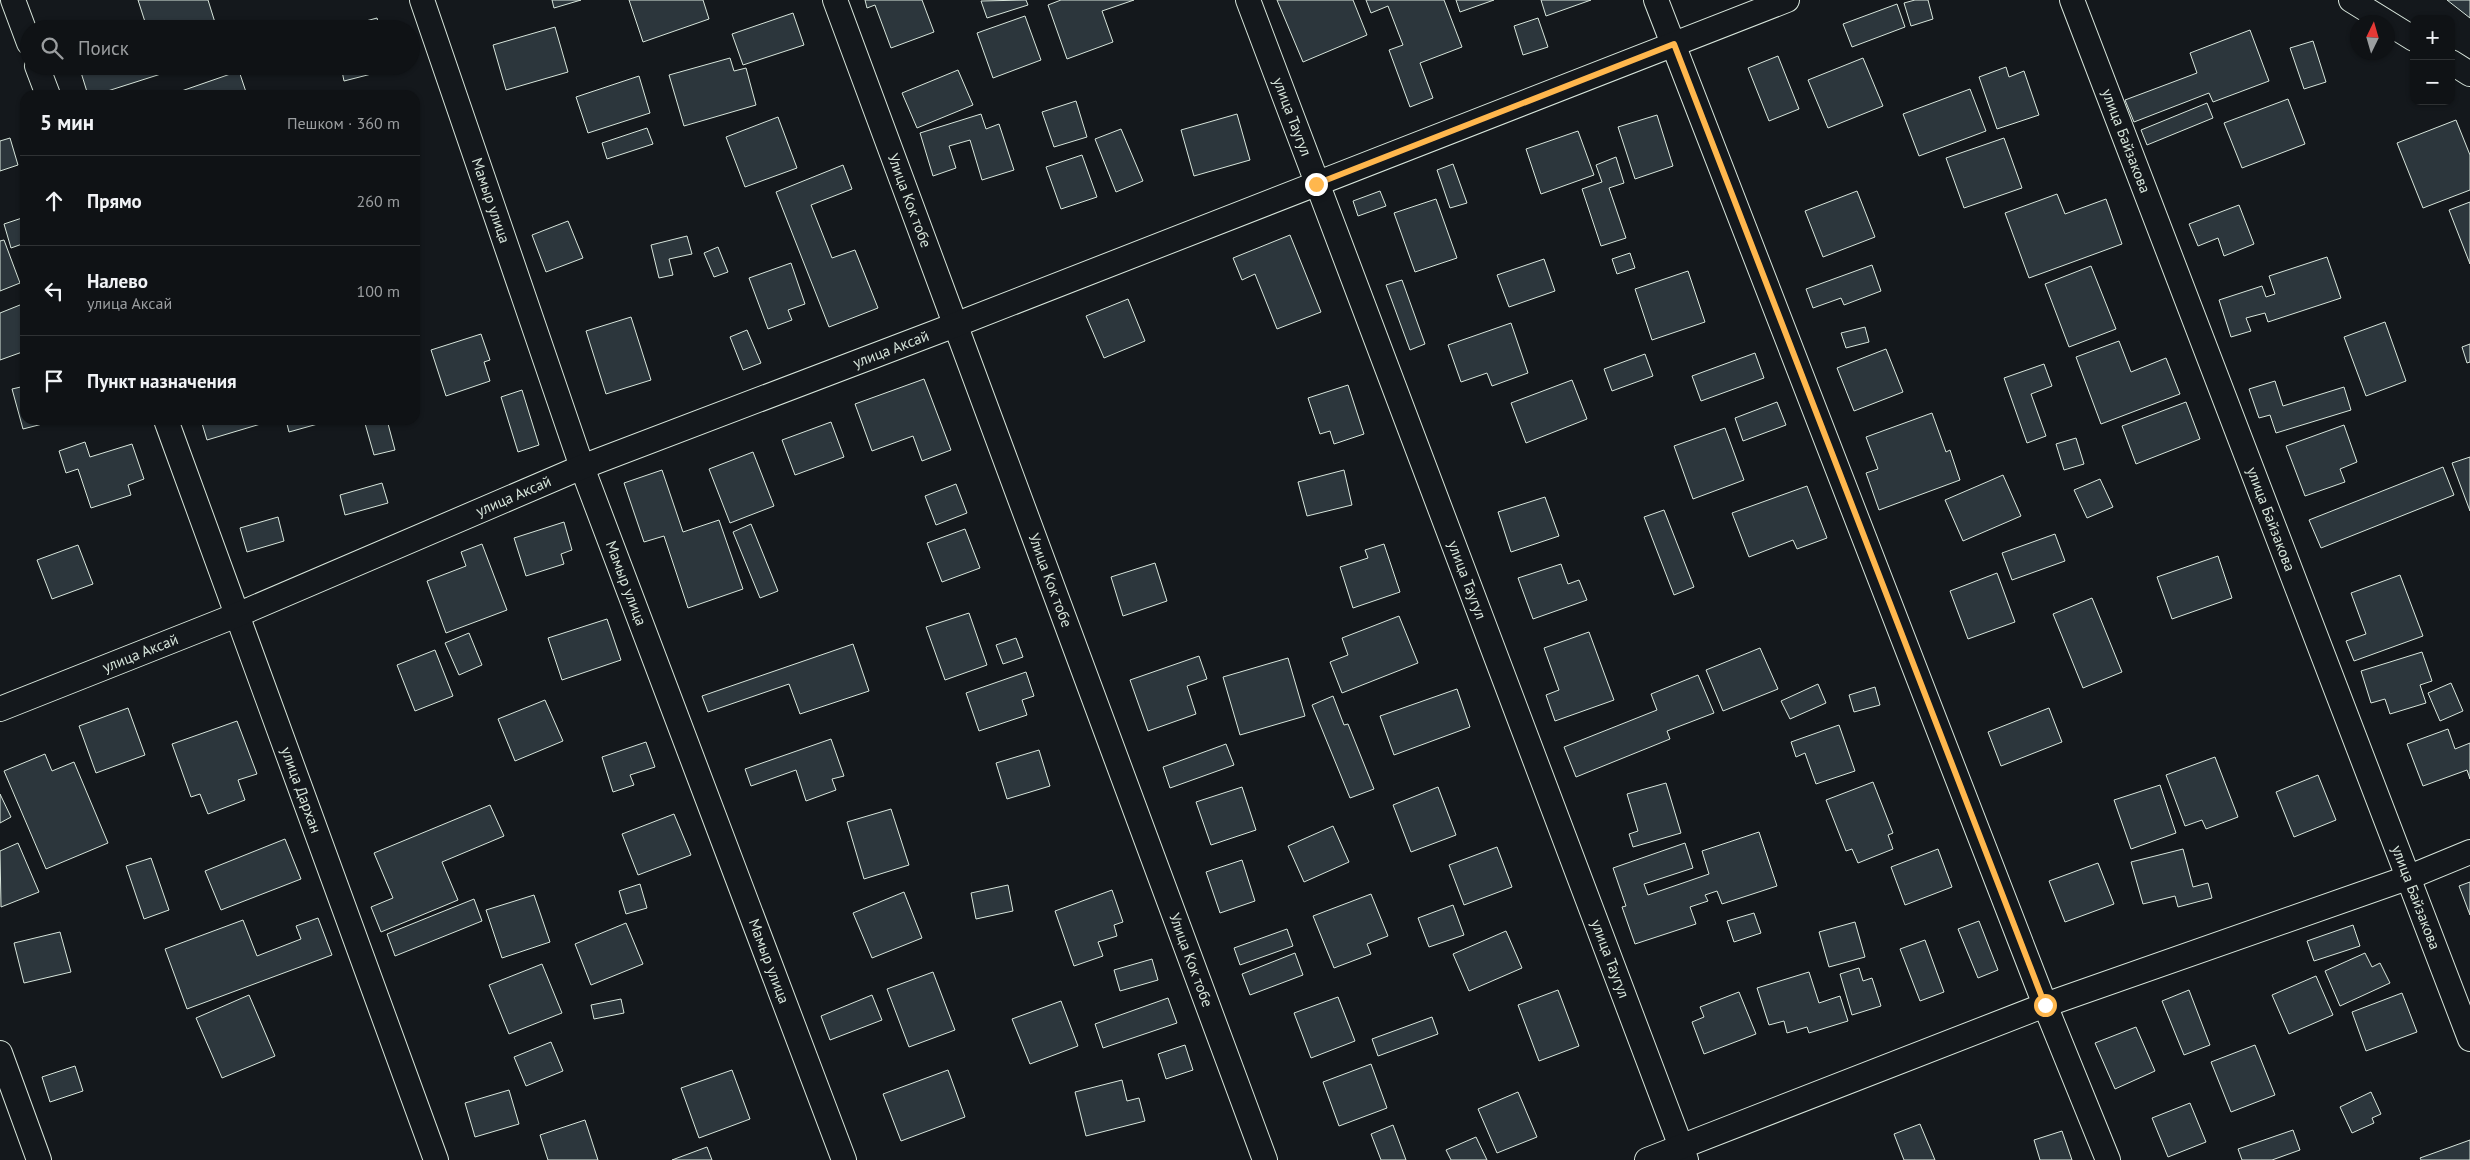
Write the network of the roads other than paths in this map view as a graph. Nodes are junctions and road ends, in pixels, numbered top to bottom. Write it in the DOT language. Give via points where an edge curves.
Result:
graph roads {
  1 [pos="13,0"];
  2 [pos="422,0"];
  3 [pos="835,0"];
  4 [pos="1248,0"];
  5 [pos="1656,0"];
  6 [pos="1787,0"];
  7 [pos="2072,0"];
  8 [pos="2351,0"];
  9 [pos="20,20"];
  10 [pos="2410,37"];
  11 [pos="1674,44"];
  12 [pos="2455,65"];
  13 [pos="2470,74"];
  14 [pos="40,75"];
  15 [pos="46,90"];
  16 [pos="1316,184"];
  17 [pos="955,325"];
  18 [pos="168,425"];
  19 [pos="582,467"];
  20 [pos="237,615"];
  21 [pos="0,709"];
  22 [pos="2470,852"];
  23 [pos="2407,878"];
  24 [pos="2045,1005"];
  25 [pos="2470,1039"];
  26 [pos="0,1053"];
  27 [pos="1684,1153"];
  28 [pos="39,1160"];
  29 [pos="436,1160"];
  30 [pos="844,1160"];
  31 [pos="1264,1160"];
  32 [pos="1647,1160"];
  33 [pos="2108,1160"];
  1 -- 9 [label="street"];
  2 -- 19 [label="street, Мамыр улица"];
  3 -- 17 [label="street, Улица Кок тобе"];
  4 -- 16 [label="street, улица Таугул"];
  5 -- 11 [label="street"];
  6 -- 11 [label="street, улица Аксай"];
  7 -- 23 [label="street, улица Байзакова"];
  8 -- 10 [label="street"];
  11 -- 16 [label="street, улица Аксай"];
  11 -- 24 [label="street"];
  12 -- 13 [label="street"];
  14 -- 15 [label="street"];
  16 -- 17 [label="street, улица Аксай"];
  16 -- 27 [label="street, улица Таугул"];
  17 -- 19 [label="street, улица Аксай"];
  17 -- 31 [label="street, Улица Кок тобе"];
  18 -- 20 [label="street, улица Дархан"];
  19 -- 20 [label="street, улица Аксай"];
  19 -- 30 [label="street, Мамыр улица"];
  20 -- 21 [label="street, улица Аксай"];
  20 -- 29 [label="street, улица Дархан"];
  22 -- 23 [label="street"];
  23 -- 24 [label="street"];
  23 -- 25 [label="street, улица Байзакова"];
  24 -- 27 [label="street"];
  24 -- 33 [label="street"];
  26 -- 28 [label="street"];
  27 -- 32 [label="street"];
}
